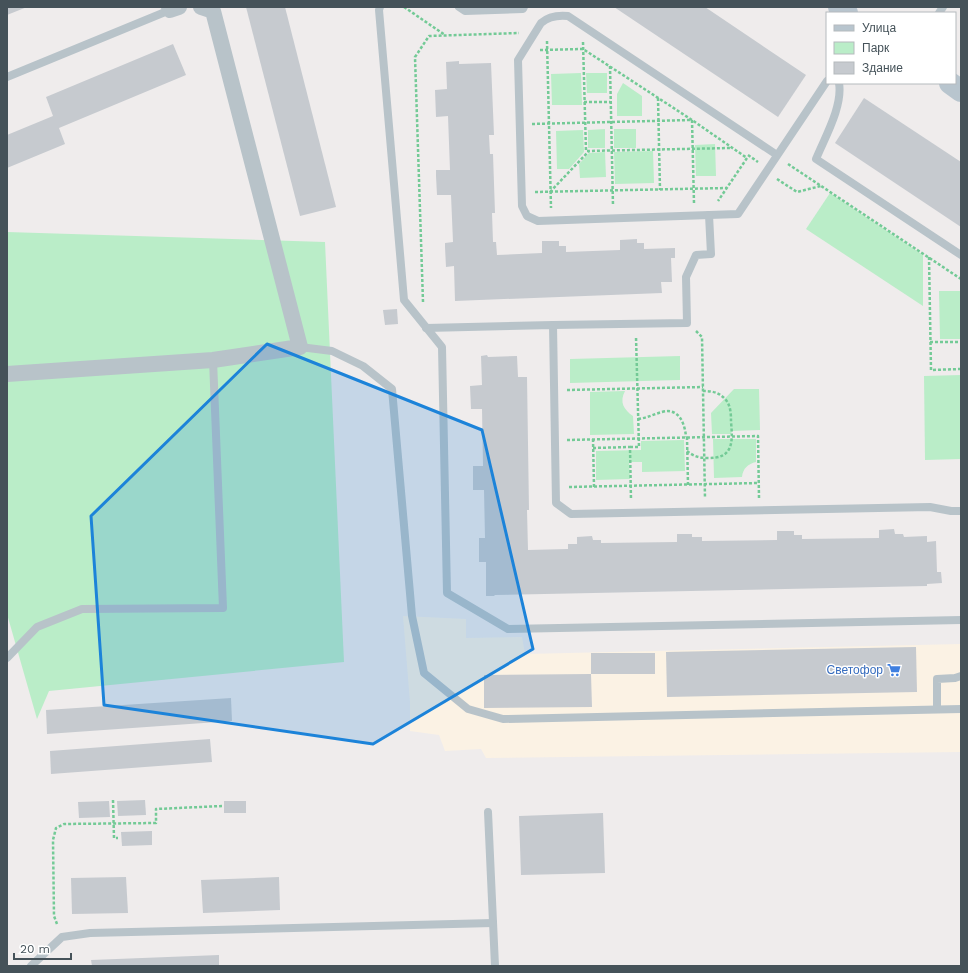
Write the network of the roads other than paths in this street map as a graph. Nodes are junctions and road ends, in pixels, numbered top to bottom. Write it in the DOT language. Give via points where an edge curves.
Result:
graph roads {
  1 [pos="201,7"];
  2 [pos="380,7"];
  3 [pos="459,7"];
  4 [pos="524,7"];
  5 [pos="173,8"];
  6 [pos="7,77"];
  7 [pos="826,82"];
  8 [pos="839,84"];
  9 [pos="951,84"];
  10 [pos="961,91"];
  11 [pos="777,156"];
  12 [pos="709,215"];
  13 [pos="961,255"];
  14 [pos="553,325"];
  15 [pos="425,326"];
  16 [pos="300,347"];
  17 [pos="213,360"];
  18 [pos="7,376"];
  19 [pos="961,511"];
  20 [pos="961,620"];
  21 [pos="7,658"];
  22 [pos="961,676"];
  23 [pos="961,708"];
  24 [pos="937,709"];
  25 [pos="488,812"];
  26 [pos="493,923"];
  27 [pos="31,966"];
  28 [pos="495,966"];
  1 -- 16 [label="street" via="213,11"];
  2 -- 15 [label="lane" via="404,300"];
  3 -- 4 [label="lane" via="465,11"];
  5 -- 6 [label="lane"];
  7 -- 11 [label="lane"];
  8 -- 13 [label="lane" via="838,110 816,159"];
  9 -- 10 [label="street"];
  11 -- 12 [label="lane" via="738,214"];
  11 -- 12 [label="lane" via="568,16 546,18 541,22 518,60 521,192 522,206 527,216 538,221 551,221"];
  12 -- 14 [label="lane" via="712,254 696,255 686,277 687,323"];
  14 -- 15 [label="lane"];
  14 -- 19 [label="lane" via="556,503 571,514 930,507 951,512"];
  15 -- 20 [label="lane" via="442,347 447,593 508,629"];
  16 -- 17 [label="street"];
  16 -- 24 [label="lane" via="332,351 363,366 392,389 412,616 424,673 468,709 503,719"];
  17 -- 18 [label="street"];
  17 -- 21 [label="lane" via="223,608 82,609 37,627"];
  22 -- 24 [label="lane" via="937,679"];
  23 -- 24 [label="lane"];
  25 -- 26 [label="lane"];
  26 -- 27 [label="lane" via="90,933 62,937"];
  26 -- 28 [label="lane"];
}
